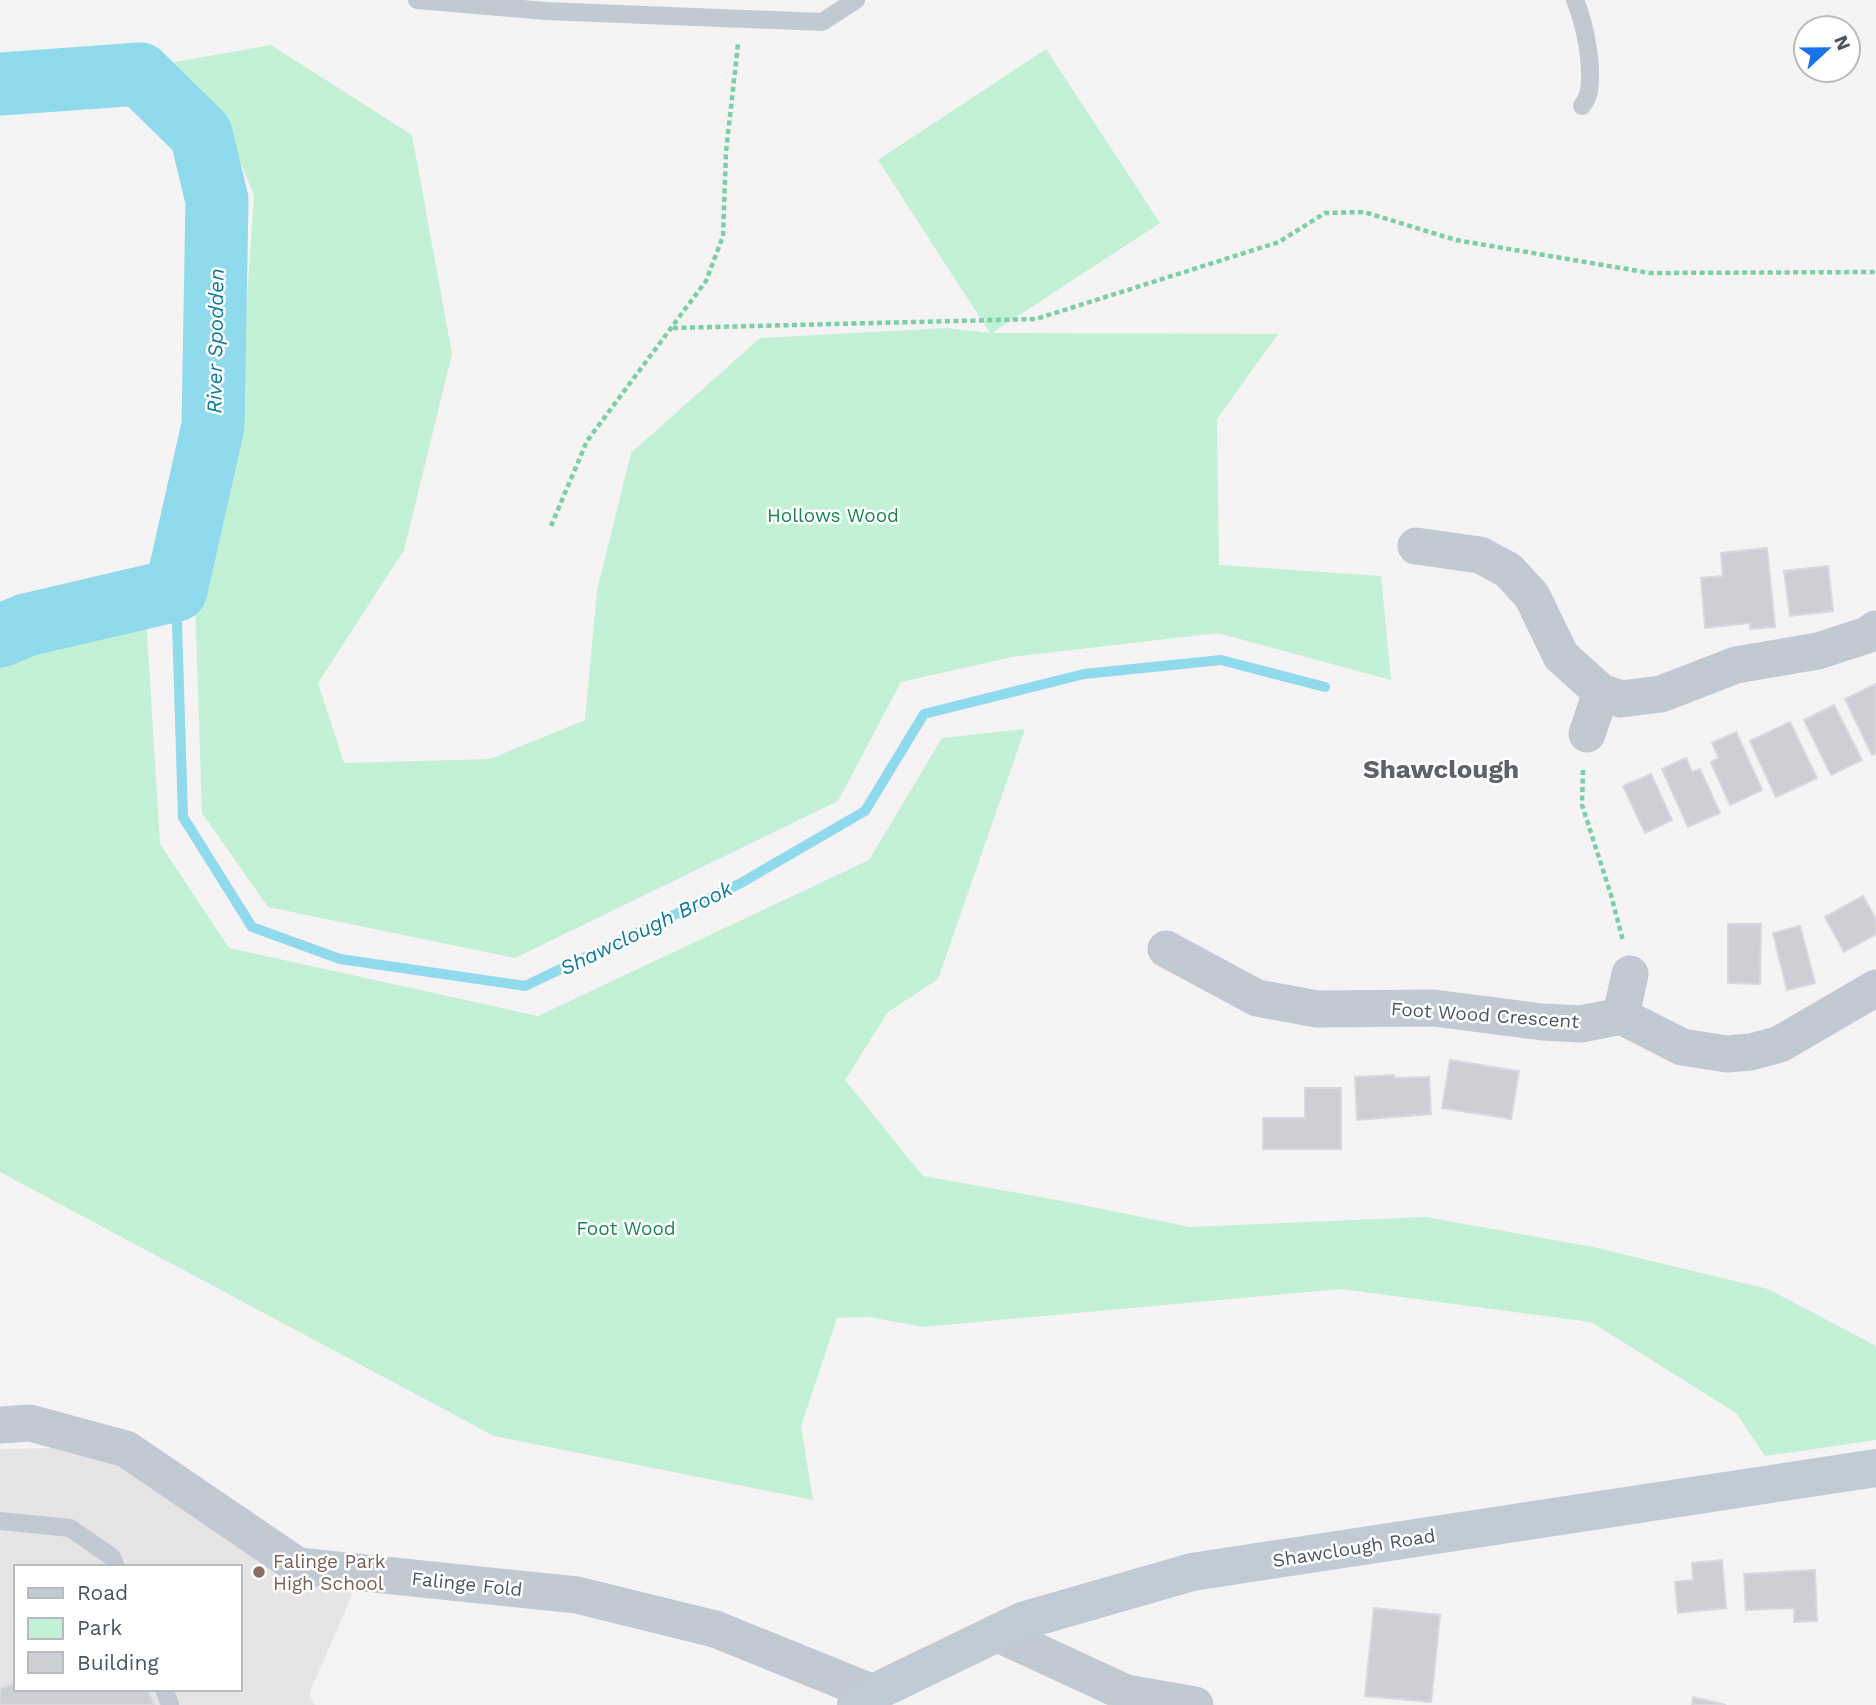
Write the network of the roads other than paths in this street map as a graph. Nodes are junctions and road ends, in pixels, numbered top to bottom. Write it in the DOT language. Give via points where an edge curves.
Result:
graph roads {
  1 [pos="417,0"];
  2 [pos="856,0"];
  3 [pos="1575,0"];
  4 [pos="1582,106"];
  5 [pos="1416,546"];
  6 [pos="1876,629"];
  7 [pos="1601,692"];
  8 [pos="1587,734"];
  9 [pos="1166,949"];
  10 [pos="1630,974"];
  11 [pos="1876,988"];
  12 [pos="1620,1016"];
  13 [pos="0,1425"];
  14 [pos="1876,1468"];
  15 [pos="0,1521"];
  16 [pos="115,1565"];
  17 [pos="996,1633"];
  18 [pos="864,1699"];
  19 [pos="1195,1705"];
  1 -- 2 [label="lane" via="546,12 822,22"];
  3 -- 4 [label="lane" via="1584,21 1589,65 1589,92"];
  5 -- 7 [label="street" via="1480,555 1508,570 1532,596 1561,656"];
  6 -- 7 [label="street" via="1818,651 1736,665 1661,694 1621,699"];
  7 -- 8 [label="street"];
  9 -- 12 [label="street, Foot Wood Crescent" via="1257,998 1317,1009 1434,1008 1581,1024"];
  10 -- 12 [label="street"];
  11 -- 12 [label="street" via="1780,1044 1751,1052 1727,1054 1682,1047"];
  13 -- 18 [label="street, Falinge Fold" via="30,1423 126,1449 298,1566 577,1595 715,1629"];
  14 -- 17 [label="main road, Shawclough Road" via="1192,1572 1022,1621"];
  15 -- 16 [label="lane" via="70,1528 112,1557"];
  17 -- 18 [label="main road, Shawclough Road"];
  17 -- 19 [label="street" via="1126,1693"];
}
